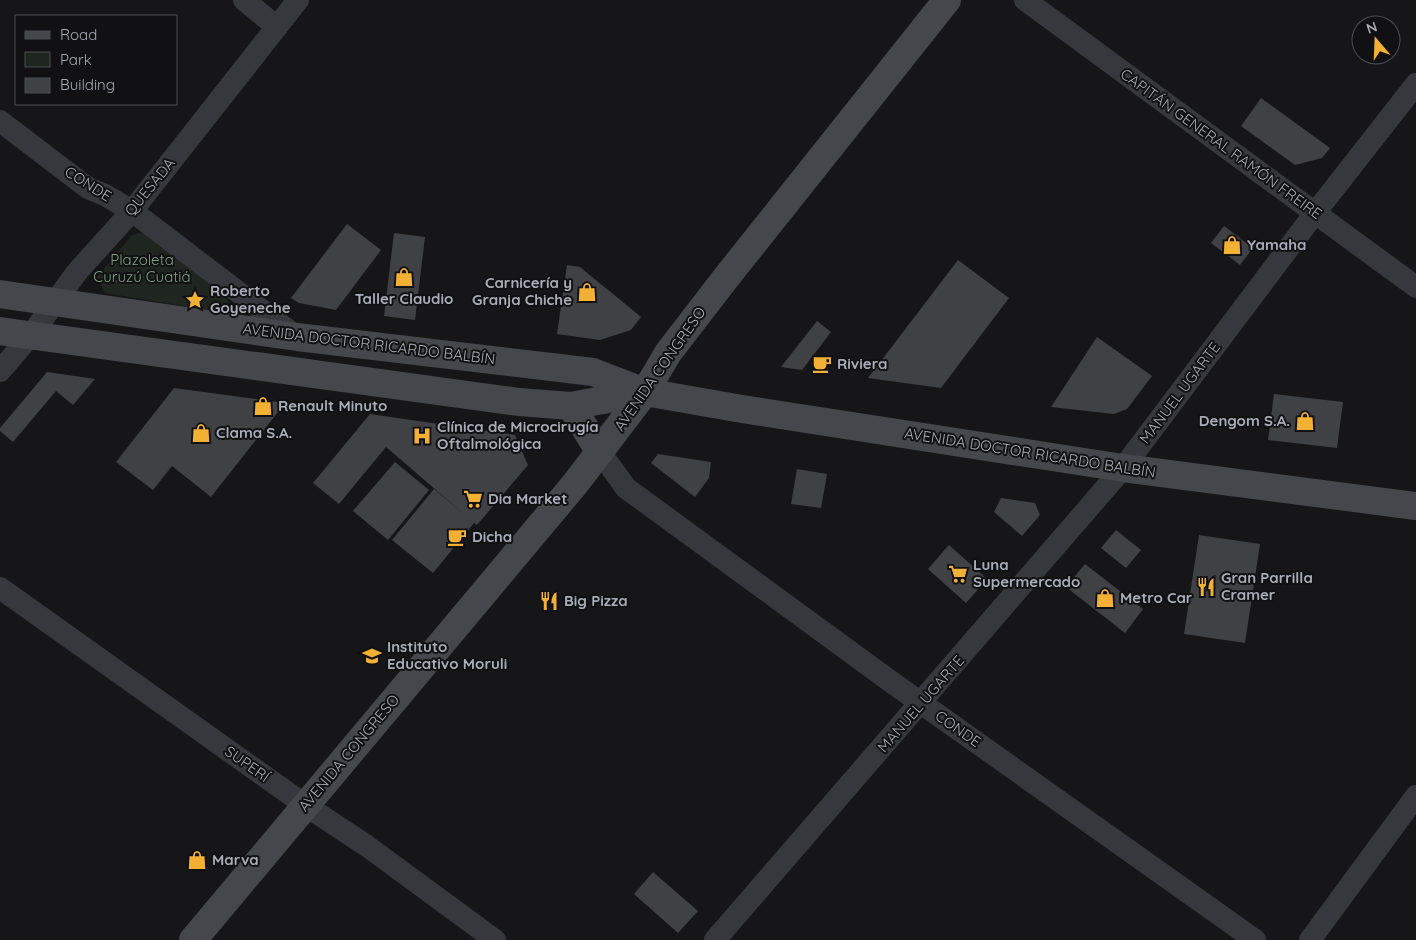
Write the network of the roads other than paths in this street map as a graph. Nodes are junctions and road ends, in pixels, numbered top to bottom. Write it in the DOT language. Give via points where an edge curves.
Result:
graph roads {
  1 [pos="244,0"];
  2 [pos="298,0"];
  3 [pos="947,0"];
  4 [pos="1025,0"];
  5 [pos="276,27"];
  6 [pos="1416,84"];
  7 [pos="0,121"];
  8 [pos="132,211"];
  9 [pos="1316,214"];
  10 [pos="1416,287"];
  11 [pos="0,294"];
  12 [pos="56,302"];
  13 [pos="0,331"];
  14 [pos="31,335"];
  15 [pos="297,337"];
  16 [pos="0,370"];
  17 [pos="645,392"];
  18 [pos="571,406"];
  19 [pos="600,452"];
  20 [pos="1123,468"];
  21 [pos="1416,506"];
  22 [pos="0,588"];
  23 [pos="922,703"];
  24 [pos="1416,796"];
  25 [pos="305,805"];
  26 [pos="194,940"];
  27 [pos="495,940"];
  28 [pos="715,940"];
  29 [pos="1255,940"];
  30 [pos="1310,940"];
  1 -- 5 [label="street"];
  2 -- 5 [label="street, QUESADA"];
  3 -- 17 [label="main road, AVENIDA CONGRESO" via="668,352"];
  4 -- 9 [label="street, CAPITÁN GENERAL RAMÓN FREIRE"];
  5 -- 8 [label="street, QUESADA"];
  6 -- 9 [label="street, MANUEL UGARTE"];
  7 -- 8 [label="street, CONDE" via="88,188"];
  8 -- 12 [label="street, QUESADA" via="77,272"];
  8 -- 15 [label="street, CONDE"];
  9 -- 10 [label="street, CAPITÁN GENERAL RAMÓN FREIRE"];
  9 -- 20 [label="street, MANUEL UGARTE"];
  11 -- 12 [label="main road, AVENIDA DOCTOR RICARDO BALBÍN"];
  12 -- 14 [label="street, QUESADA"];
  12 -- 15 [label="main road, AVENIDA DOCTOR RICARDO BALBÍN"];
  13 -- 14 [label="main road, AVENIDA DOCTOR RICARDO BALBÍN"];
  14 -- 16 [label="street, QUESADA"];
  14 -- 18 [label="main road, AVENIDA DOCTOR RICARDO BALBÍN" via="519,402"];
  15 -- 17 [label="main road, AVENIDA DOCTOR RICARDO BALBÍN" via="593,372"];
  17 -- 18 [label="main road, AVENIDA DOCTOR RICARDO BALBÍN"];
  17 -- 19 [label="main road, AVENIDA CONGRESO"];
  17 -- 20 [label="main road, AVENIDA DOCTOR RICARDO BALBÍN"];
  18 -- 19 [label="main road"];
  19 -- 23 [label="street, CONDE" via="626,488"];
  19 -- 25 [label="main road, AVENIDA CONGRESO"];
  20 -- 21 [label="main road, AVENIDA DOCTOR RICARDO BALBÍN"];
  20 -- 23 [label="street, MANUEL UGARTE"];
  22 -- 25 [label="street, SUPERÍ"];
  23 -- 28 [label="street, MANUEL UGARTE"];
  23 -- 29 [label="street, CONDE"];
  24 -- 30 [label="street"];
  25 -- 26 [label="main road, AVENIDA CONGRESO"];
  25 -- 27 [label="street, SUPERÍ"];
}
